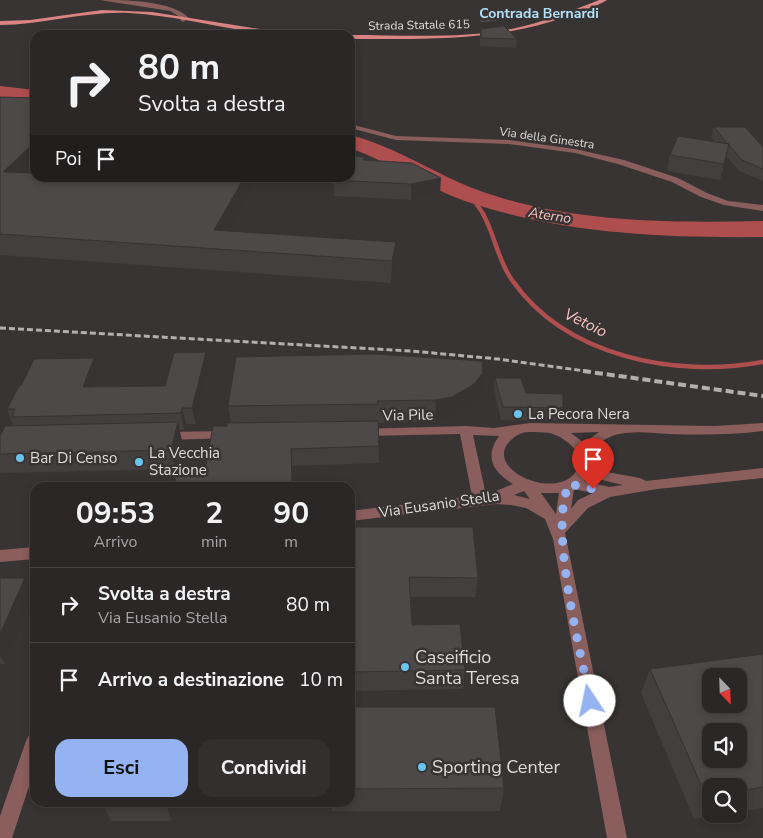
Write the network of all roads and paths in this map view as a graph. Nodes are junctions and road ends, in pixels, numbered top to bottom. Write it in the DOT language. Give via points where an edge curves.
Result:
graph roads {
  1 [pos="103,0"];
  2 [pos="604,0"];
  3 [pos="183,20"];
  4 [pos="0,23"];
  5 [pos="258,30"];
  6 [pos="355,37"];
  7 [pos="355,127"];
  8 [pos="763,208"];
  9 [pos="763,427"];
  10 [pos="552,429"];
  11 [pos="631,429"];
  12 [pos="466,430"];
  13 [pos="517,430"];
  14 [pos="346,433"];
  15 [pos="237,435"];
  16 [pos="148,436"];
  17 [pos="586,459"];
  18 [pos="763,472"];
  19 [pos="526,484"];
  20 [pos="570,484"];
  21 [pos="657,484"];
  22 [pos="612,491"];
  23 [pos="487,500"];
  24 [pos="355,515"];
  25 [pos="559,527"];
  26 [pos="30,553"];
  27 [pos="0,556"];
  28 [pos="30,756"];
  29 [pos="2,838"];
  30 [pos="617,838"];
  1 -- 3 [label="street" via="170,10 184,15 186,18"];
  2 -- 6 [label="main road, Strada Statale 615" via="509,31"];
  3 -- 4 [label="main road" via="150,13 115,11 35,22"];
  3 -- 5 [label="main road"];
  7 -- 8 [label="street, Via della Ginestra" via="396,138 501,142 575,151 675,180 727,203"];
  9 -- 11 [label="street" via="736,430"];
  10 -- 11 [label="street"];
  10 -- 13 [label="street" via="534,427"];
  10 -- 17 [label="street" via="573,439"];
  11 -- 17 [label="street" via="599,438 587,448"];
  12 -- 13 [label="street, Via Pile"];
  12 -- 14 [label="street, Via Pile"];
  12 -- 23 [label="street"];
  13 -- 19 [label="street" via="500,442 497,456 508,474"];
  15 -- 16 [label="street"];
  17 -- 20 [label="street" via="582,474"];
  17 -- 21 [label="street" via="596,472 611,478"];
  18 -- 21 [label="street"];
  19 -- 20 [label="street" via="549,488"];
  19 -- 23 [label="street, Via Eusanio Stella"];
  19 -- 25 [label="street"];
  20 -- 22 [label="street"];
  20 -- 25 [label="street"];
  21 -- 22 [label="street"];
  22 -- 25 [label="street" via="583,504"];
  23 -- 24 [label="street, Via Eusanio Stella"];
  23 -- 25 [label="street" via="511,500 535,506"];
  25 -- 30 [label="street"];
  26 -- 27 [label="street"];
  28 -- 29 [label="street"];
}
